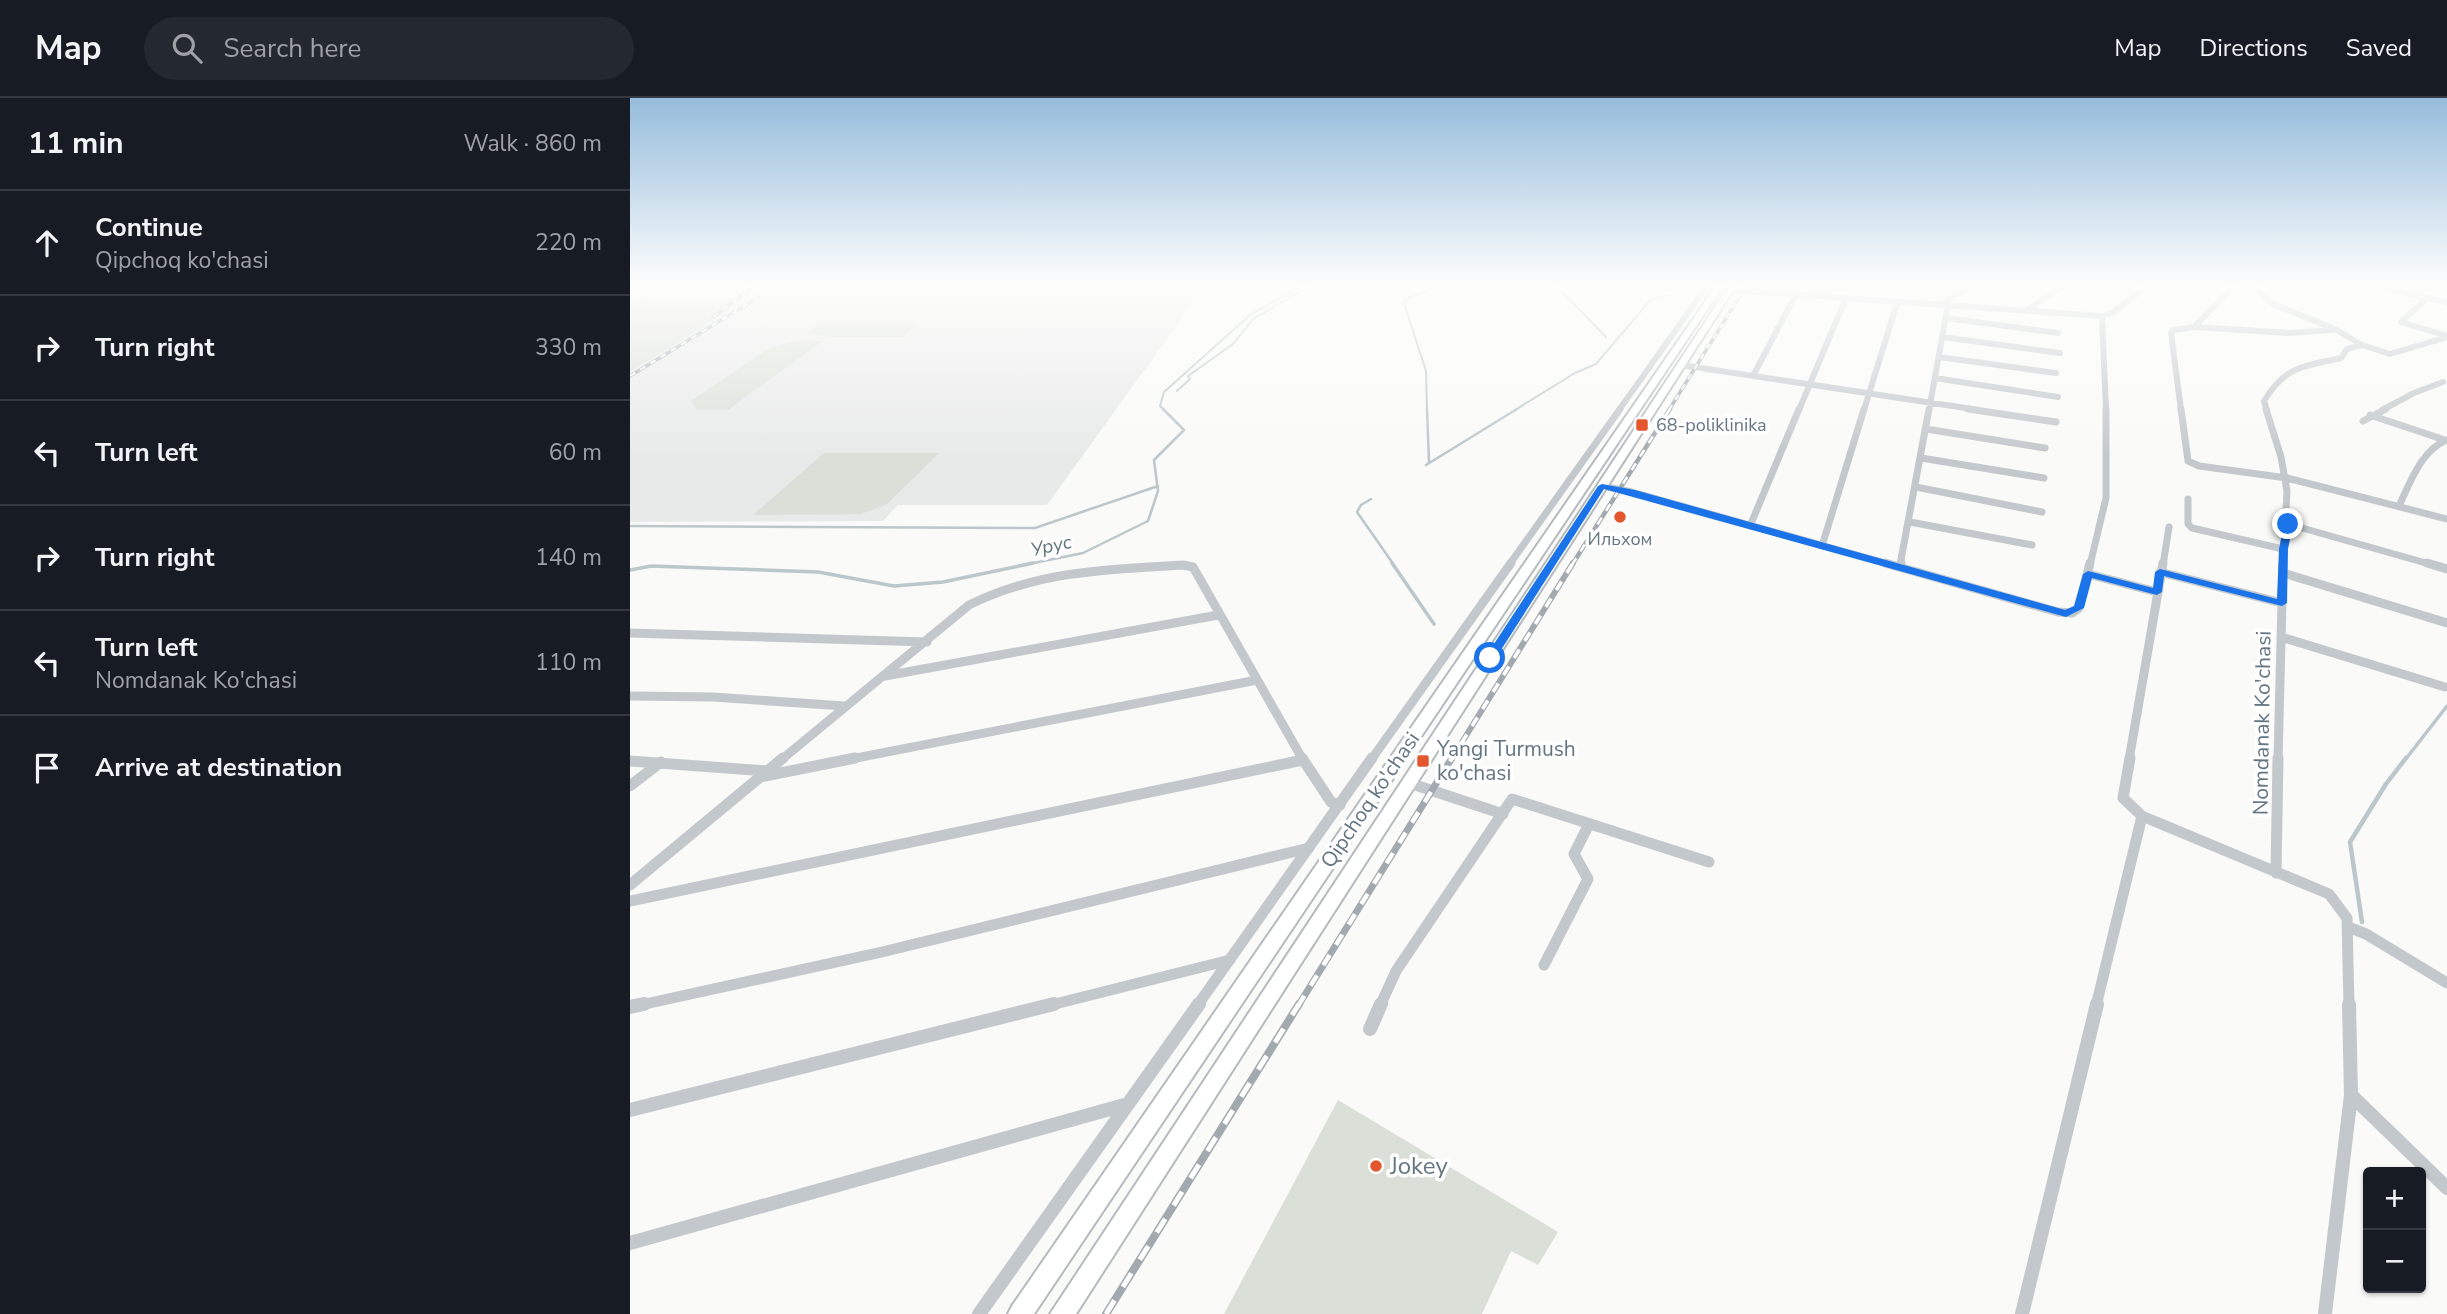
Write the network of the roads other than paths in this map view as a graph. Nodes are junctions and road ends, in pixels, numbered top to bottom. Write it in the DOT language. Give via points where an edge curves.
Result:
graph roads {
  1 [pos="1667,343"];
  2 [pos="1690,343"];
  3 [pos="1695,343"];
  4 [pos="1770,343"];
  5 [pos="1827,343"];
  6 [pos="1885,343"];
  7 [pos="1942,343"];
  8 [pos="1985,343"];
  9 [pos="2104,343"];
  10 [pos="2172,343"];
  11 [pos="2358,343"];
  12 [pos="2428,343"];
  13 [pos="2362,345"];
  14 [pos="2060,353"];
  15 [pos="1939,357"];
  16 [pos="1681,365"];
  17 [pos="2056,373"];
  18 [pos="1753,376"];
  19 [pos="1935,378"];
  20 [pos="2443,382"];
  21 [pos="1810,385"];
  22 [pos="1869,394"];
  23 [pos="2058,397"];
  24 [pos="1930,403"];
  25 [pos="2370,415"];
  26 [pos="2362,421"];
  27 [pos="2056,422"];
  28 [pos="1926,429"];
  29 [pos="2446,440"];
  30 [pos="2045,448"];
  31 [pos="1921,458"];
  32 [pos="2044,478"];
  33 [pos="2287,478"];
  34 [pos="1602,486"];
  35 [pos="1916,487"];
  36 [pos="2188,499"];
  37 [pos="2399,506"];
  38 [pos="2042,512"];
  39 [pos="2447,519"];
  40 [pos="1910,522"];
  41 [pos="2288,524"];
  42 [pos="1751,526"];
  43 [pos="2169,527"];
  44 [pos="2032,545"];
  45 [pos="1822,546"];
  46 [pos="2283,549"];
  47 [pos="1900,567"];
  48 [pos="2447,569"];
  49 [pos="2160,572"];
  50 [pos="2283,573"];
  51 [pos="2088,574"];
  52 [pos="2157,592"];
  53 [pos="2282,603"];
  54 [pos="1218,615"];
  55 [pos="2447,623"];
  56 [pos="630,633"];
  57 [pos="2281,637"];
  58 [pos="927,642"];
  59 [pos="881,677"];
  60 [pos="1257,680"];
  61 [pos="2445,687"];
  62 [pos="630,696"];
  63 [pos="844,706"];
  64 [pos="1303,760"];
  65 [pos="630,761"];
  66 [pos="661,762"];
  67 [pos="763,774"];
  68 [pos="1409,783"];
  69 [pos="630,786"];
  70 [pos="1340,805"];
  71 [pos="1503,814"];
  72 [pos="2142,816"];
  73 [pos="1589,824"];
  74 [pos="1309,848"];
  75 [pos="1709,862"];
  76 [pos="2276,873"];
  77 [pos="630,885"];
  78 [pos="630,901"];
  79 [pos="2348,927"];
  80 [pos="1230,960"];
  81 [pos="1544,965"];
  82 [pos="2447,983"];
  83 [pos="630,1007"];
  84 [pos="1370,1029"];
  85 [pos="2351,1095"];
  86 [pos="1128,1104"];
  87 [pos="630,1110"];
  88 [pos="2447,1188"];
  89 [pos="630,1243"];
  90 [pos="979,1314"];
  91 [pos="1020,1314"];
  92 [pos="1062,1314"];
  93 [pos="2022,1314"];
  94 [pos="2325,1314"];
  1 -- 70 [label="street"];
  2 -- 91 [label="main road, Qipchoq ko'chasi"];
  3 -- 16 [label="main road, Qipchoq ko'chasi"];
  4 -- 18 [label="street"];
  5 -- 21 [label="street"];
  6 -- 22 [label="street"];
  7 -- 15 [label="street"];
  8 -- 14 [label="street"];
  9 -- 51 [label="street" via="2106,498"];
  10 -- 33 [label="street" via="2188,461"];
  11 -- 13 [label="street"];
  12 -- 13 [label="street" via="2390,354"];
  13 -- 33 [label="street, Nomdanak Ko'chasi" via="2347,349 2341,358 2296,365 2273,384 2264,401"];
  15 -- 17 [label="street"];
  15 -- 19 [label="street"];
  16 -- 18 [label="street"];
  16 -- 34 [label="main road, Qipchoq ko'chasi"];
  18 -- 21 [label="street"];
  19 -- 23 [label="street"];
  19 -- 24 [label="street"];
  20 -- 25 [label="street"];
  21 -- 22 [label="street"];
  21 -- 42 [label="street"];
  22 -- 24 [label="street"];
  22 -- 45 [label="street"];
  24 -- 27 [label="street"];
  24 -- 28 [label="street"];
  25 -- 26 [label="street"];
  25 -- 29 [label="street"];
  28 -- 30 [label="street"];
  28 -- 31 [label="street"];
  29 -- 37 [label="street" via="2418,467"];
  31 -- 32 [label="street"];
  31 -- 35 [label="street"];
  33 -- 37 [label="street"];
  33 -- 41 [label="street, Nomdanak Ko'chasi"];
  34 -- 42 [label="street"];
  34 -- 68 [label="main road, Qipchoq ko'chasi"];
  35 -- 38 [label="street"];
  35 -- 40 [label="street"];
  36 -- 46 [label="street" via="2192,528"];
  37 -- 39 [label="street"];
  40 -- 44 [label="street"];
  40 -- 47 [label="street"];
  41 -- 46 [label="street, Nomdanak Ko'chasi"];
  41 -- 48 [label="street"];
  42 -- 45 [label="street"];
  43 -- 49 [label="street"];
  45 -- 47 [label="street"];
  46 -- 50 [label="street, Nomdanak Ko'chasi"];
  47 -- 51 [label="street" via="2066,614 2079,608"];
  49 -- 52 [label="street"];
  49 -- 53 [label="street"];
  50 -- 53 [label="street, Nomdanak Ko'chasi"];
  50 -- 55 [label="street"];
  51 -- 52 [label="street"];
  52 -- 72 [label="street" via="2123,793 2127,804"];
  53 -- 57 [label="street, Nomdanak Ko'chasi"];
  54 -- 58 [label="street" via="1191,566 1092,572 1034,579 984,596"];
  54 -- 59 [label="street"];
  54 -- 60 [label="street"];
  56 -- 58 [label="street"];
  57 -- 61 [label="street"];
  57 -- 76 [label="street, Nomdanak Ko'chasi"];
  58 -- 59 [label="street"];
  59 -- 63 [label="street"];
  60 -- 64 [label="street"];
  60 -- 67 [label="street"];
  62 -- 63 [label="street"];
  63 -- 67 [label="street"];
  64 -- 70 [label="street" via="1331,802"];
  64 -- 78 [label="street"];
  65 -- 66 [label="street"];
  66 -- 67 [label="street"];
  66 -- 69 [label="street"];
  67 -- 77 [label="street"];
  68 -- 71 [label="street"];
  68 -- 92 [label="main road, Qipchoq ko'chasi"];
  70 -- 74 [label="street"];
  71 -- 73 [label="street" via="1512,799"];
  71 -- 84 [label="street" via="1396,971"];
  72 -- 76 [label="street"];
  72 -- 93 [label="street"];
  73 -- 75 [label="street"];
  73 -- 81 [label="street" via="1574,854 1588,879"];
  74 -- 80 [label="street"];
  74 -- 83 [label="street" via="883,952"];
  76 -- 79 [label="street" via="2329,894 2342,908"];
  79 -- 82 [label="street"];
  79 -- 85 [label="street"];
  80 -- 86 [label="street"];
  80 -- 87 [label="street"];
  85 -- 88 [label="street"];
  85 -- 94 [label="street"];
  86 -- 89 [label="street"];
  86 -- 90 [label="street"];
}
